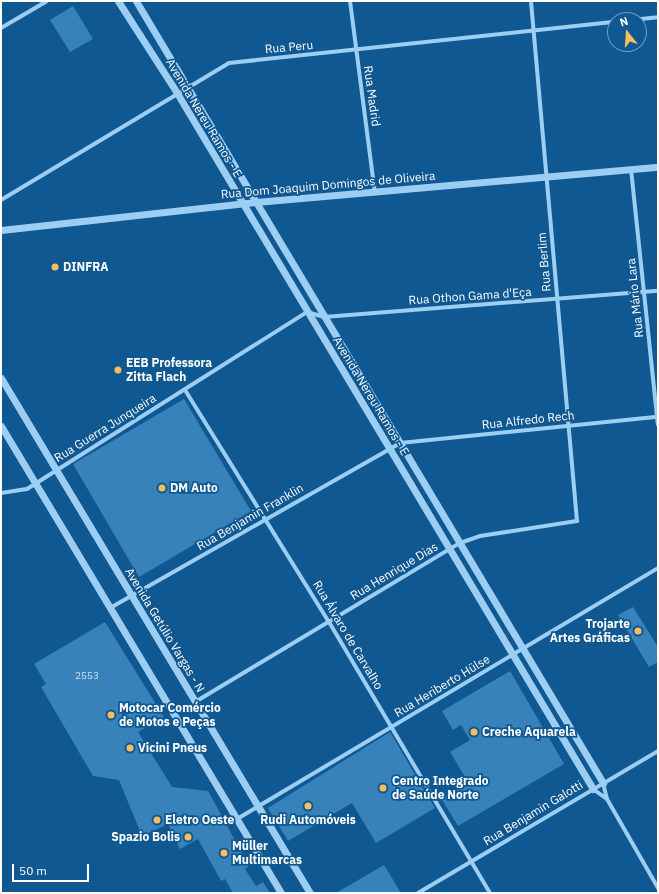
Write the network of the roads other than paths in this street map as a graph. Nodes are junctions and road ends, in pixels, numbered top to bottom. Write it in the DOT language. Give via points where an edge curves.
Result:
graph roads {
  1 [pos="47,1"];
  2 [pos="118,1"];
  3 [pos="136,1"];
  4 [pos="350,1"];
  5 [pos="531,1"];
  6 [pos="658,17"];
  7 [pos="647,18"];
  8 [pos="607,23"];
  9 [pos="1,28"];
  10 [pos="534,30"];
  11 [pos="356,51"];
  12 [pos="187,87"];
  13 [pos="177,93"];
  14 [pos="658,167"];
  15 [pos="631,169"];
  16 [pos="547,177"];
  17 [pos="375,193"];
  18 [pos="1,200"];
  19 [pos="256,202"];
  20 [pos="243,204"];
  21 [pos="1,230"];
  22 [pos="291,260"];
  23 [pos="280,266"];
  24 [pos="658,291"];
  25 [pos="644,292"];
  26 [pos="557,300"];
  27 [pos="308,312"];
  28 [pos="324,316"];
  29 [pos="1,378"];
  30 [pos="185,390"];
  31 [pos="658,417"];
  32 [pos="658,425"];
  33 [pos="1,426"];
  34 [pos="568,427"];
  35 [pos="400,443"];
  36 [pos="389,449"];
  37 [pos="56,471"];
  38 [pos="36,484"];
  39 [pos="1,493"];
  40 [pos="265,520"];
  41 [pos="577,521"];
  42 [pos="460,543"];
  43 [pos="449,550"];
  44 [pos="658,568"];
  45 [pos="491,595"];
  46 [pos="131,596"];
  47 [pos="480,602"];
  48 [pos="110,608"];
  49 [pos="329,622"];
  50 [pos="523,649"];
  51 [pos="513,656"];
  52 [pos="195,702"];
  53 [pos="564,716"];
  54 [pos="553,723"];
  55 [pos="392,727"];
  56 [pos="658,751"];
  57 [pos="603,783"];
  58 [pos="593,789"];
  59 [pos="607,799"];
  60 [pos="258,807"];
  61 [pos="237,819"];
  62 [pos="472,861"];
  63 [pos="658,888"];
  64 [pos="281,893"];
  65 [pos="310,893"];
  66 [pos="418,893"];
  67 [pos="490,893"];
  1 -- 9 [label="street"];
  2 -- 13 [label="street, Avenida Nereu Ramos - E"];
  3 -- 12 [label="street, Avenida Nereu Ramos - E"];
  4 -- 11 [label="street, Rua Madrid"];
  5 -- 10 [label="street, Rua Berlim"];
  6 -- 7 [label="street"];
  8 -- 10 [label="street, Rua Peru"];
  10 -- 11 [label="street, Rua Peru"];
  10 -- 16 [label="street, Rua Berlim"];
  11 -- 12 [label="street, Rua Peru" via="229,63"];
  11 -- 17 [label="street, Rua Madrid"];
  12 -- 13 [label="street, Rua Peru"];
  12 -- 19 [label="street, Avenida Nereu Ramos - E"];
  13 -- 18 [label="street, Rua Peru"];
  13 -- 20 [label="street, Avenida Nereu Ramos - E"];
  14 -- 15 [label="street, Rua Dom Joaquim Domingos de Oliveira"];
  15 -- 16 [label="street, Rua Dom Joaquim Domingos de Oliveira"];
  15 -- 25 [label="street, Rua Mário Lara"];
  16 -- 17 [label="street, Rua Dom Joaquim Domingos de Oliveira"];
  16 -- 26 [label="street, Rua Berlim"];
  17 -- 19 [label="street, Rua Dom Joaquim Domingos de Oliveira"];
  19 -- 20 [label="street, Rua Dom Joaquim Domingos de Oliveira"];
  19 -- 22 [label="street, Avenida Nereu Ramos - E"];
  20 -- 21 [label="street, Rua Dom Joaquim Domingos de Oliveira"];
  20 -- 23 [label="street, Avenida Nereu Ramos - E"];
  22 -- 23 [label="street"];
  22 -- 28 [label="street, Avenida Nereu Ramos - E"];
  23 -- 27 [label="street, Avenida Nereu Ramos - E"];
  24 -- 25 [label="street, Rua Othon Gama d'Eça"];
  25 -- 26 [label="street, Rua Othon Gama d'Eça"];
  25 -- 31 [label="street, Rua Mário Lara"];
  26 -- 28 [label="street, Rua Othon Gama d'Eça"];
  26 -- 34 [label="street, Rua Berlim"];
  27 -- 28 [label="street, Rua Othon Gama d'Eça"];
  27 -- 30 [label="street, Rua Guerra Junqueira"];
  27 -- 36 [label="street, Avenida Nereu Ramos - E"];
  28 -- 35 [label="street, Avenida Nereu Ramos - E"];
  29 -- 37 [label="street, Avenida Getúlio Vargas - N"];
  30 -- 37 [label="street, Rua Guerra Junqueira"];
  30 -- 40 [label="street, Rua Álvaro de Carvalho"];
  31 -- 32 [label="street, Rua Mário Lara"];
  31 -- 34 [label="street, Rua Alfredo Rech"];
  33 -- 38 [label="street"];
  34 -- 35 [label="street, Rua Alfredo Rech"];
  34 -- 41 [label="street, Rua Berlim"];
  35 -- 36 [label="street, Rua Benjamin Franklin"];
  35 -- 42 [label="street, Avenida Nereu Ramos - E"];
  36 -- 40 [label="street, Rua Benjamin Franklin"];
  36 -- 43 [label="street, Avenida Nereu Ramos - E"];
  37 -- 38 [label="street, Rua Guerra Junqueira"];
  37 -- 46 [label="street, Avenida Getúlio Vargas - N"];
  38 -- 39 [label="street, Rua Guerra Junqueira" via="27,489"];
  38 -- 48 [label="street"];
  40 -- 46 [label="street, Rua Benjamin Franklin"];
  40 -- 49 [label="street, Rua Álvaro de Carvalho"];
  41 -- 42 [label="street, Rua Henrique Dias" via="480,536"];
  42 -- 43 [label="street, Rua Henrique Dias"];
  42 -- 45 [label="street, Avenida Nereu Ramos - E"];
  43 -- 47 [label="street, Avenida Nereu Ramos - E"];
  43 -- 49 [label="street, Rua Henrique Dias"];
  44 -- 50 [label="street, Rua Heriberto Hülse"];
  45 -- 47 [label="street"];
  45 -- 50 [label="street, Avenida Nereu Ramos - E"];
  46 -- 48 [label="street, Rua Benjamin Franklin"];
  46 -- 52 [label="street, Avenida Getúlio Vargas - N"];
  47 -- 51 [label="street, Avenida Nereu Ramos - E"];
  48 -- 61 [label="street"];
  49 -- 52 [label="street, Rua Henrique Dias"];
  49 -- 55 [label="street, Rua Álvaro de Carvalho"];
  50 -- 51 [label="street, Rua Heriberto Hülse"];
  50 -- 53 [label="street, Avenida Nereu Ramos - E"];
  51 -- 54 [label="street, Avenida Nereu Ramos - E"];
  51 -- 55 [label="street, Rua Heriberto Hülse"];
  52 -- 60 [label="street, Avenida Getúlio Vargas - N"];
  53 -- 54 [label="street"];
  53 -- 57 [label="street, Avenida Nereu Ramos - E"];
  54 -- 58 [label="street, Avenida Nereu Ramos - E"];
  55 -- 60 [label="street, Rua Heriberto Hülse"];
  55 -- 62 [label="street, Rua Álvaro de Carvalho"];
  56 -- 57 [label="street, Rua Benjamin Galotti"];
  57 -- 58 [label="street, Rua Benjamin Galotti"];
  57 -- 59 [label="street, Avenida Nereu Ramos - E"];
  58 -- 59 [label="street, Avenida Nereu Ramos - E"];
  58 -- 62 [label="street, Rua Benjamin Galotti"];
  59 -- 63 [label="street, Avenida Nereu Ramos - E"];
  60 -- 61 [label="street, Rua Heriberto Hülse"];
  60 -- 65 [label="street, Avenida Getúlio Vargas - N"];
  61 -- 64 [label="street"];
  62 -- 66 [label="street, Rua Benjamin Galotti"];
  62 -- 67 [label="street, Rua Álvaro de Carvalho"];
}
